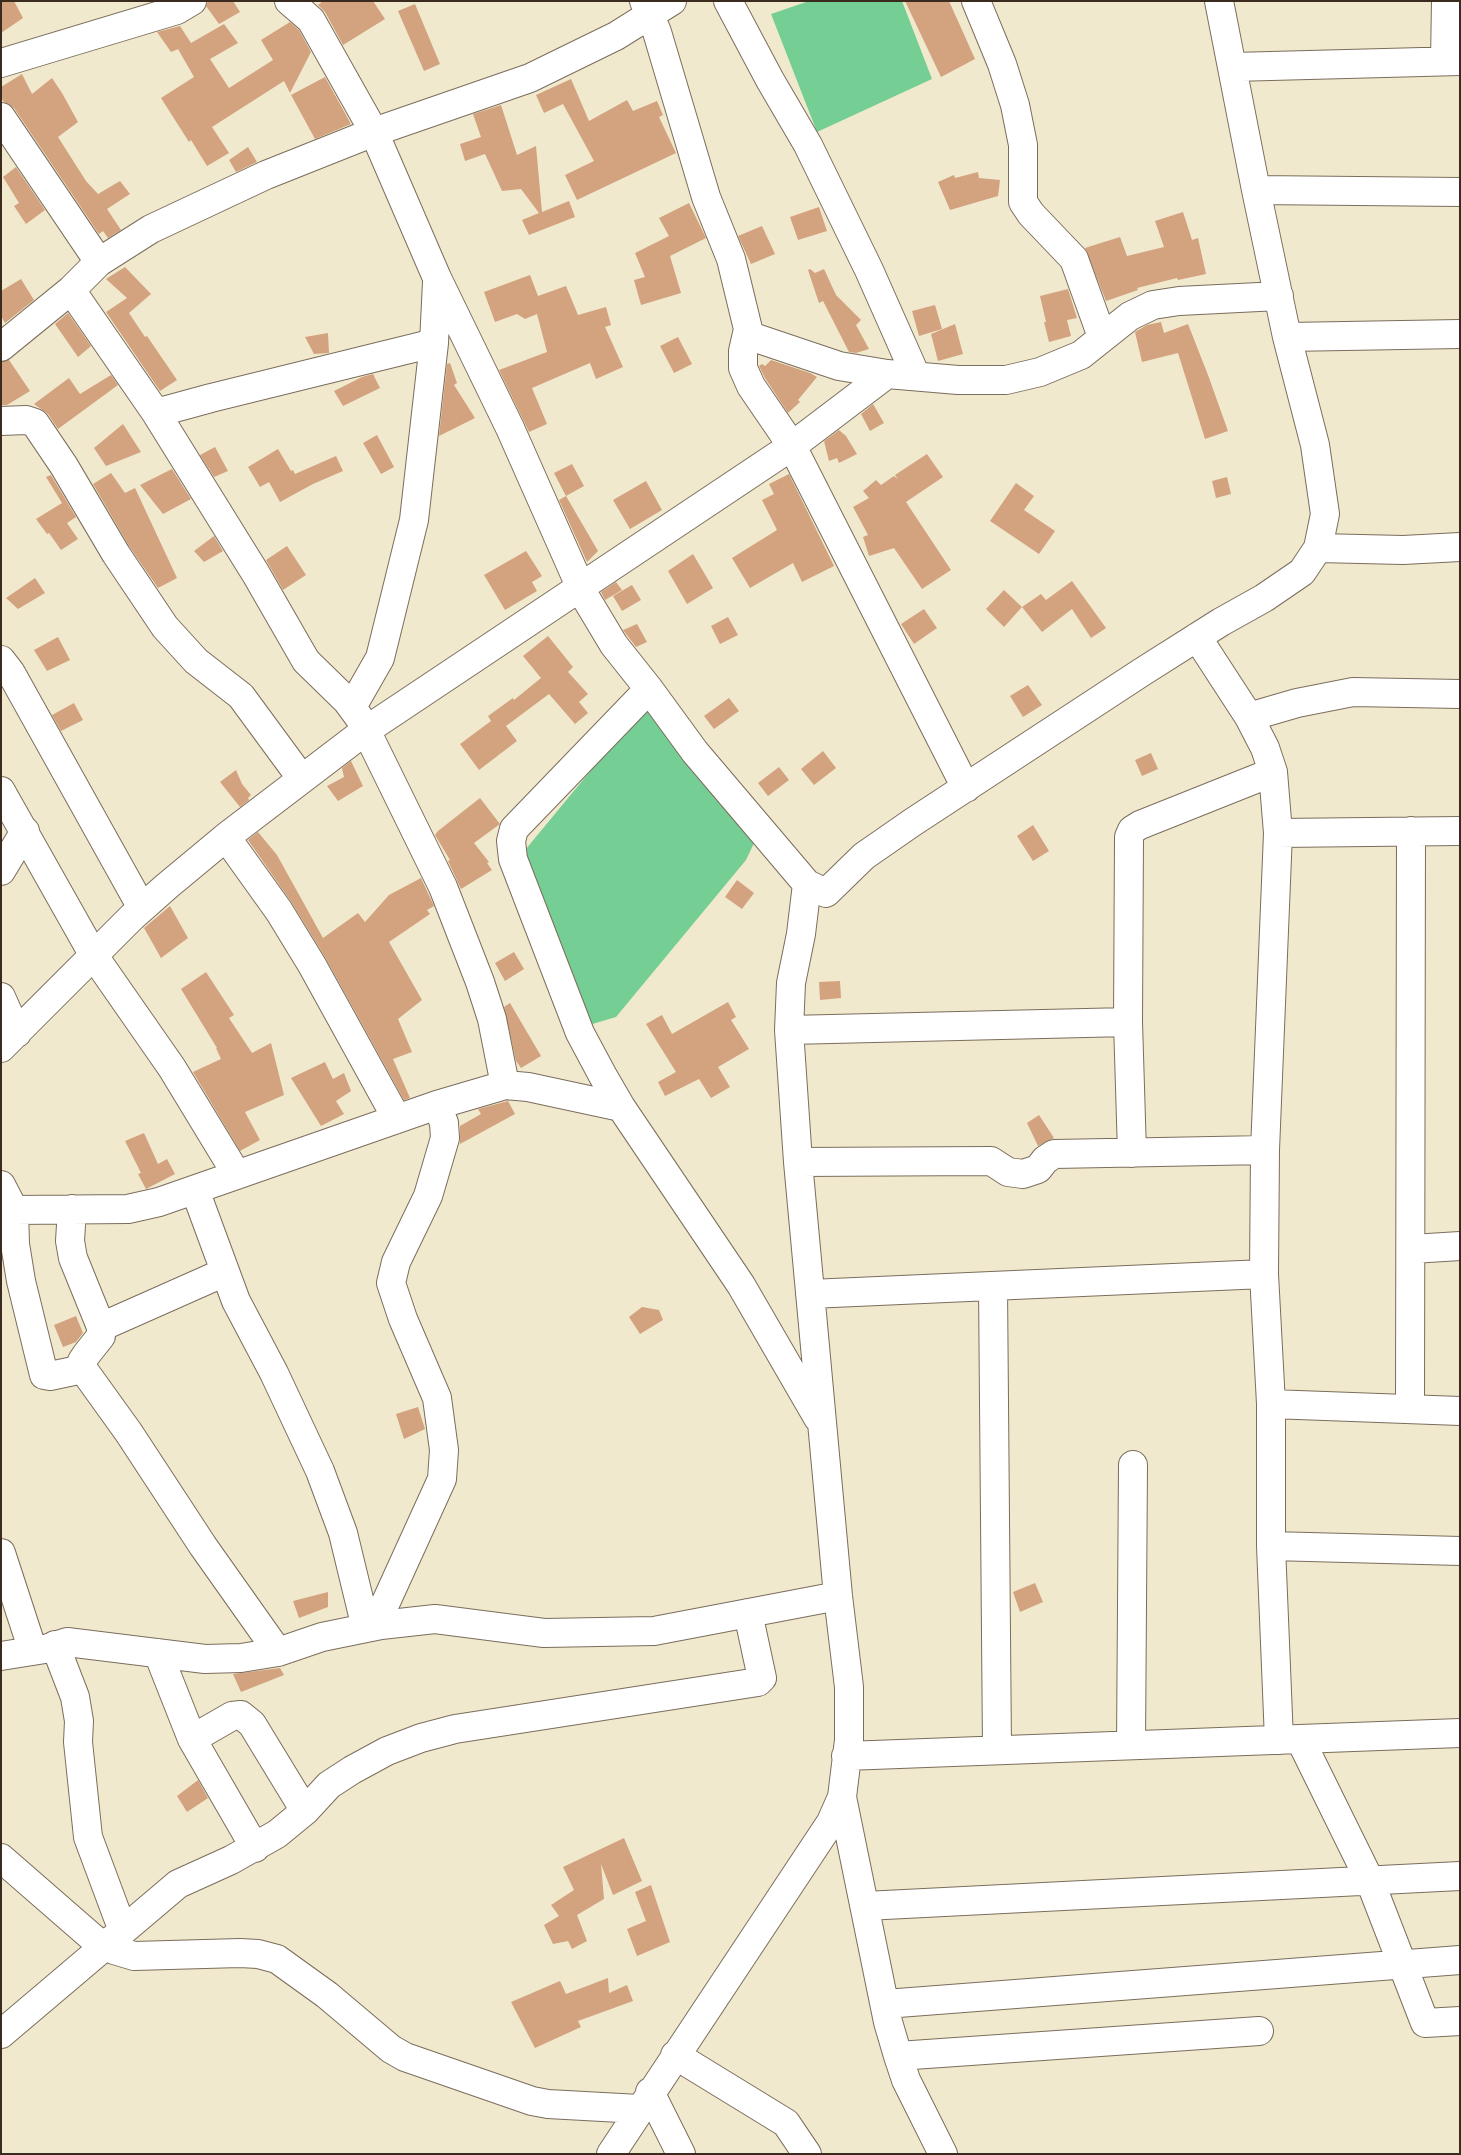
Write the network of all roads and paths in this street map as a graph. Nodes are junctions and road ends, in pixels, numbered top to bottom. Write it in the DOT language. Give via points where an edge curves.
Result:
graph roads {
  1 [pos="192,1"];
  2 [pos="289,1"];
  3 [pos="728,1"];
  4 [pos="976,1"];
  5 [pos="1220,1"];
  6 [pos="1446,1"];
  7 [pos="655,5"];
  8 [pos="1452,61"];
  9 [pos="1,63"];
  10 [pos="1233,67"];
  11 [pos="1,117"];
  12 [pos="374,132"];
  13 [pos="1256,190"];
  14 [pos="1460,192"];
  15 [pos="99,262"];
  16 [pos="437,278"];
  17 [pos="72,290"];
  18 [pos="1279,296"];
  19 [pos="1460,334"];
  20 [pos="747,335"];
  21 [pos="1102,337"];
  22 [pos="1288,337"];
  23 [pos="434,343"];
  24 [pos="1,347"];
  25 [pos="888,374"];
  26 [pos="916,376"];
  27 [pos="156,413"];
  28 [pos="1,421"];
  29 [pos="792,446"];
  30 [pos="1460,547"];
  31 [pos="1318,548"];
  32 [pos="580,585"];
  33 [pos="1197,638"];
  34 [pos="1,660"];
  35 [pos="649,689"];
  36 [pos="1460,694"];
  37 [pos="1249,717"];
  38 [pos="358,719"];
  39 [pos="1273,772"];
  40 [pos="302,779"];
  41 [pos="966,788"];
  42 [pos="1,791"];
  43 [pos="25,831"];
  44 [pos="1411,831"];
  45 [pos="1460,831"];
  46 [pos="1278,832"];
  47 [pos="226,837"];
  48 [pos="1,871"];
  49 [pos="807,884"];
  50 [pos="142,908"];
  51 [pos="94,956"];
  52 [pos="1,997"];
  53 [pos="1128,1022"];
  54 [pos="789,1030"];
  55 [pos="9,1041"];
  56 [pos="505,1085"];
  57 [pos="437,1105"];
  58 [pos="621,1106"];
  59 [pos="397,1119"];
  60 [pos="1265,1150"];
  61 [pos="1132,1153"];
  62 [pos="798,1162"];
  63 [pos="237,1175"];
  64 [pos="1,1185"];
  65 [pos="195,1190"];
  66 [pos="72,1209"];
  67 [pos="14,1210"];
  68 [pos="1460,1246"];
  69 [pos="1412,1249"];
  70 [pos="225,1272"];
  71 [pos="1264,1274"];
  72 [pos="993,1286"];
  73 [pos="810,1294"];
  74 [pos="101,1327"];
  75 [pos="83,1368"];
  76 [pos="1272,1404"];
  77 [pos="1410,1409"];
  78 [pos="1460,1411"];
  79 [pos="823,1426"];
  80 [pos="1133,1465"];
  81 [pos="1271,1546"];
  82 [pos="1460,1551"];
  83 [pos="1,1553"];
  84 [pos="838,1596"];
  85 [pos="748,1613"];
  86 [pos="365,1625"];
  87 [pos="44,1648"];
  88 [pos="278,1652"];
  89 [pos="158,1653"];
  90 [pos="1,1656"];
  91 [pos="1460,1733"];
  92 [pos="192,1738"];
  93 [pos="1289,1740"];
  94 [pos="1131,1745"];
  95 [pos="997,1749"];
  96 [pos="846,1756"];
  97 [pos="842,1796"];
  98 [pos="305,1811"];
  99 [pos="255,1848"];
  100 [pos="1,1858"];
  101 [pos="1460,1876"];
  102 [pos="1370,1881"];
  103 [pos="864,1906"];
  104 [pos="115,1938"];
  105 [pos="1460,1960"];
  106 [pos="1402,1964"];
  107 [pos="885,2004"];
  108 [pos="1460,2021"];
  109 [pos="1259,2031"];
  110 [pos="1,2034"];
  111 [pos="675,2055"];
  112 [pos="898,2056"];
  113 [pos="645,2101"];
  114 [pos="611,2154"];
  115 [pos="680,2154"];
  116 [pos="807,2154"];
  117 [pos="943,2154"];
  1 -- 9 [label="street" via="177,10"];
  2 -- 12 [label="street" via="311,20"];
  3 -- 26 [label="street" via="808,145"];
  4 -- 21 [label="street" via="1015,105 1023,145 1023,202 1074,259"];
  5 -- 10 [label="street"];
  6 -- 8 [label="street"];
  7 -- 12 [label="street" via="616,36 530,78"];
  7 -- 20 [label="street" via="706,197 731,259"];
  8 -- 10 [label="street"];
  10 -- 13 [label="street"];
  11 -- 15 [label="street"];
  12 -- 15 [label="street" via="266,175 152,229"];
  12 -- 16 [label="street"];
  13 -- 14 [label="street"];
  13 -- 18 [label="street"];
  15 -- 17 [label="street"];
  16 -- 23 [label="street"];
  16 -- 32 [label="street" via="510,428"];
  17 -- 24 [label="street"];
  17 -- 27 [label="street"];
  18 -- 21 [label="street" via="1154,305 1130,316"];
  18 -- 22 [label="street"];
  19 -- 22 [label="street"];
  20 -- 25 [label="street" via="839,366"];
  20 -- 29 [label="street" via="743,368 751,386"];
  21 -- 26 [label="street" via="1081,355 1040,372 1006,380"];
  22 -- 31 [label="street" via="1315,445 1326,514"];
  23 -- 27 [label="street"];
  23 -- 38 [label="street" via="414,520 380,658"];
  25 -- 26 [label="street"];
  25 -- 29 [label="street"];
  27 -- 38 [label="street" via="306,661"];
  28 -- 40 [label="street" via="35,423 165,627 196,661 242,696"];
  29 -- 32 [label="street"];
  29 -- 41 [label="street"];
  30 -- 31 [label="street" via="1403,550"];
  31 -- 33 [label="street" via="1302,572"];
  32 -- 35 [label="street" via="614,645"];
  32 -- 38 [label="street"];
  33 -- 37 [label="street"];
  33 -- 41 [label="street"];
  34 -- 50 [label="street"];
  35 -- 49 [label="street" via="695,752"];
  35 -- 58 [label="street" via="514,829 511,841 514,859 580,1032"];
  36 -- 37 [label="street" via="1353,692"];
  37 -- 39 [label="street"];
  38 -- 40 [label="street"];
  38 -- 56 [label="street" via="447,896 492,1019"];
  39 -- 46 [label="street"];
  39 -- 53 [label="street" via="1132,830 1129,837"];
  40 -- 47 [label="street"];
  41 -- 49 [label="street" via="864,856 826,893"];
  42 -- 43 [label="street"];
  43 -- 48 [label="street"];
  43 -- 51 [label="street"];
  44 -- 45 [label="street"];
  44 -- 46 [label="street"];
  44 -- 69 [label="street"];
  46 -- 60 [label="street"];
  47 -- 50 [label="street"];
  47 -- 59 [label="street" via="280,911"];
  49 -- 54 [label="street" via="791,983"];
  50 -- 51 [label="street"];
  51 -- 55 [label="street"];
  51 -- 63 [label="street" via="172,1068"];
  52 -- 55 [label="street"];
  53 -- 54 [label="street"];
  53 -- 61 [label="street"];
  54 -- 62 [label="street"];
  56 -- 57 [label="street"];
  56 -- 58 [label="street"];
  57 -- 59 [label="street"];
  57 -- 86 [label="street" via="444,1122 445,1138 428,1196 396,1262 390,1283 437,1398 444,1450 442,1479 386,1602"];
  58 -- 79 [label="street" via="741,1285"];
  59 -- 63 [label="street"];
  60 -- 61 [label="street"];
  60 -- 71 [label="street"];
  61 -- 62 [label="street" via="1054,1154 1038,1169 1023,1174 1008,1172 992,1161"];
  62 -- 73 [label="street"];
  63 -- 65 [label="street"];
  64 -- 67 [label="street"];
  65 -- 66 [label="street" via="128,1209"];
  65 -- 70 [label="street"];
  66 -- 67 [label="street"];
  66 -- 74 [label="street" via="70,1241 73,1258"];
  67 -- 75 [label="street" via="21,1281 44,1375"];
  68 -- 69 [label="street"];
  69 -- 77 [label="street"];
  70 -- 74 [label="street"];
  70 -- 86 [label="street" via="236,1302 320,1470 343,1533"];
  71 -- 72 [label="street"];
  71 -- 76 [label="street"];
  72 -- 73 [label="street"];
  72 -- 95 [label="street"];
  73 -- 79 [label="street"];
  74 -- 75 [label="street" via="101,1336 82,1361"];
  75 -- 88 [label="street"];
  76 -- 77 [label="street"];
  76 -- 81 [label="street"];
  77 -- 78 [label="street"];
  79 -- 84 [label="street"];
  80 -- 94 [label="street"];
  81 -- 82 [label="street"];
  81 -- 93 [label="street"];
  83 -- 87 [label="street"];
  84 -- 85 [label="street"];
  84 -- 96 [label="street" via="849,1687"];
  85 -- 86 [label="street" via="654,1631 544,1633 435,1619"];
  85 -- 98 [label="street" via="762,1678 758,1682 455,1729 421,1738 387,1751 352,1770 329,1785"];
  86 -- 88 [label="street"];
  87 -- 89 [label="street" via="81,1642"];
  87 -- 90 [label="street"];
  87 -- 104 [label="street" via="74,1697 79,1721 88,1837"];
  88 -- 89 [label="street" via="205,1659"];
  89 -- 92 [label="street"];
  91 -- 93 [label="street"];
  92 -- 98 [label="street" via="232,1716 241,1715 252,1724"];
  92 -- 99 [label="street"];
  93 -- 94 [label="street"];
  93 -- 102 [label="street"];
  94 -- 95 [label="street"];
  95 -- 96 [label="street"];
  96 -- 97 [label="street"];
  97 -- 103 [label="street"];
  97 -- 111 [label="street" via="831,1822"];
  98 -- 99 [label="street"];
  99 -- 104 [label="street" via="178,1884"];
  100 -- 104 [label="street" via="94,1939"];
  101 -- 102 [label="street"];
  102 -- 103 [label="street"];
  102 -- 106 [label="street"];
  103 -- 107 [label="street"];
  104 -- 110 [label="street"];
  104 -- 113 [label="street" via="134,1956 240,1953 277,1958 405,2057 532,2101 548,2104"];
  105 -- 106 [label="street"];
  106 -- 107 [label="street"];
  106 -- 108 [label="street" via="1425,2022"];
  107 -- 112 [label="street"];
  109 -- 112 [label="street"];
  111 -- 113 [label="street"];
  111 -- 116 [label="street" via="786,2123"];
  112 -- 117 [label="street" via="906,2080"];
  113 -- 114 [label="street"];
  113 -- 115 [label="street"];
}
